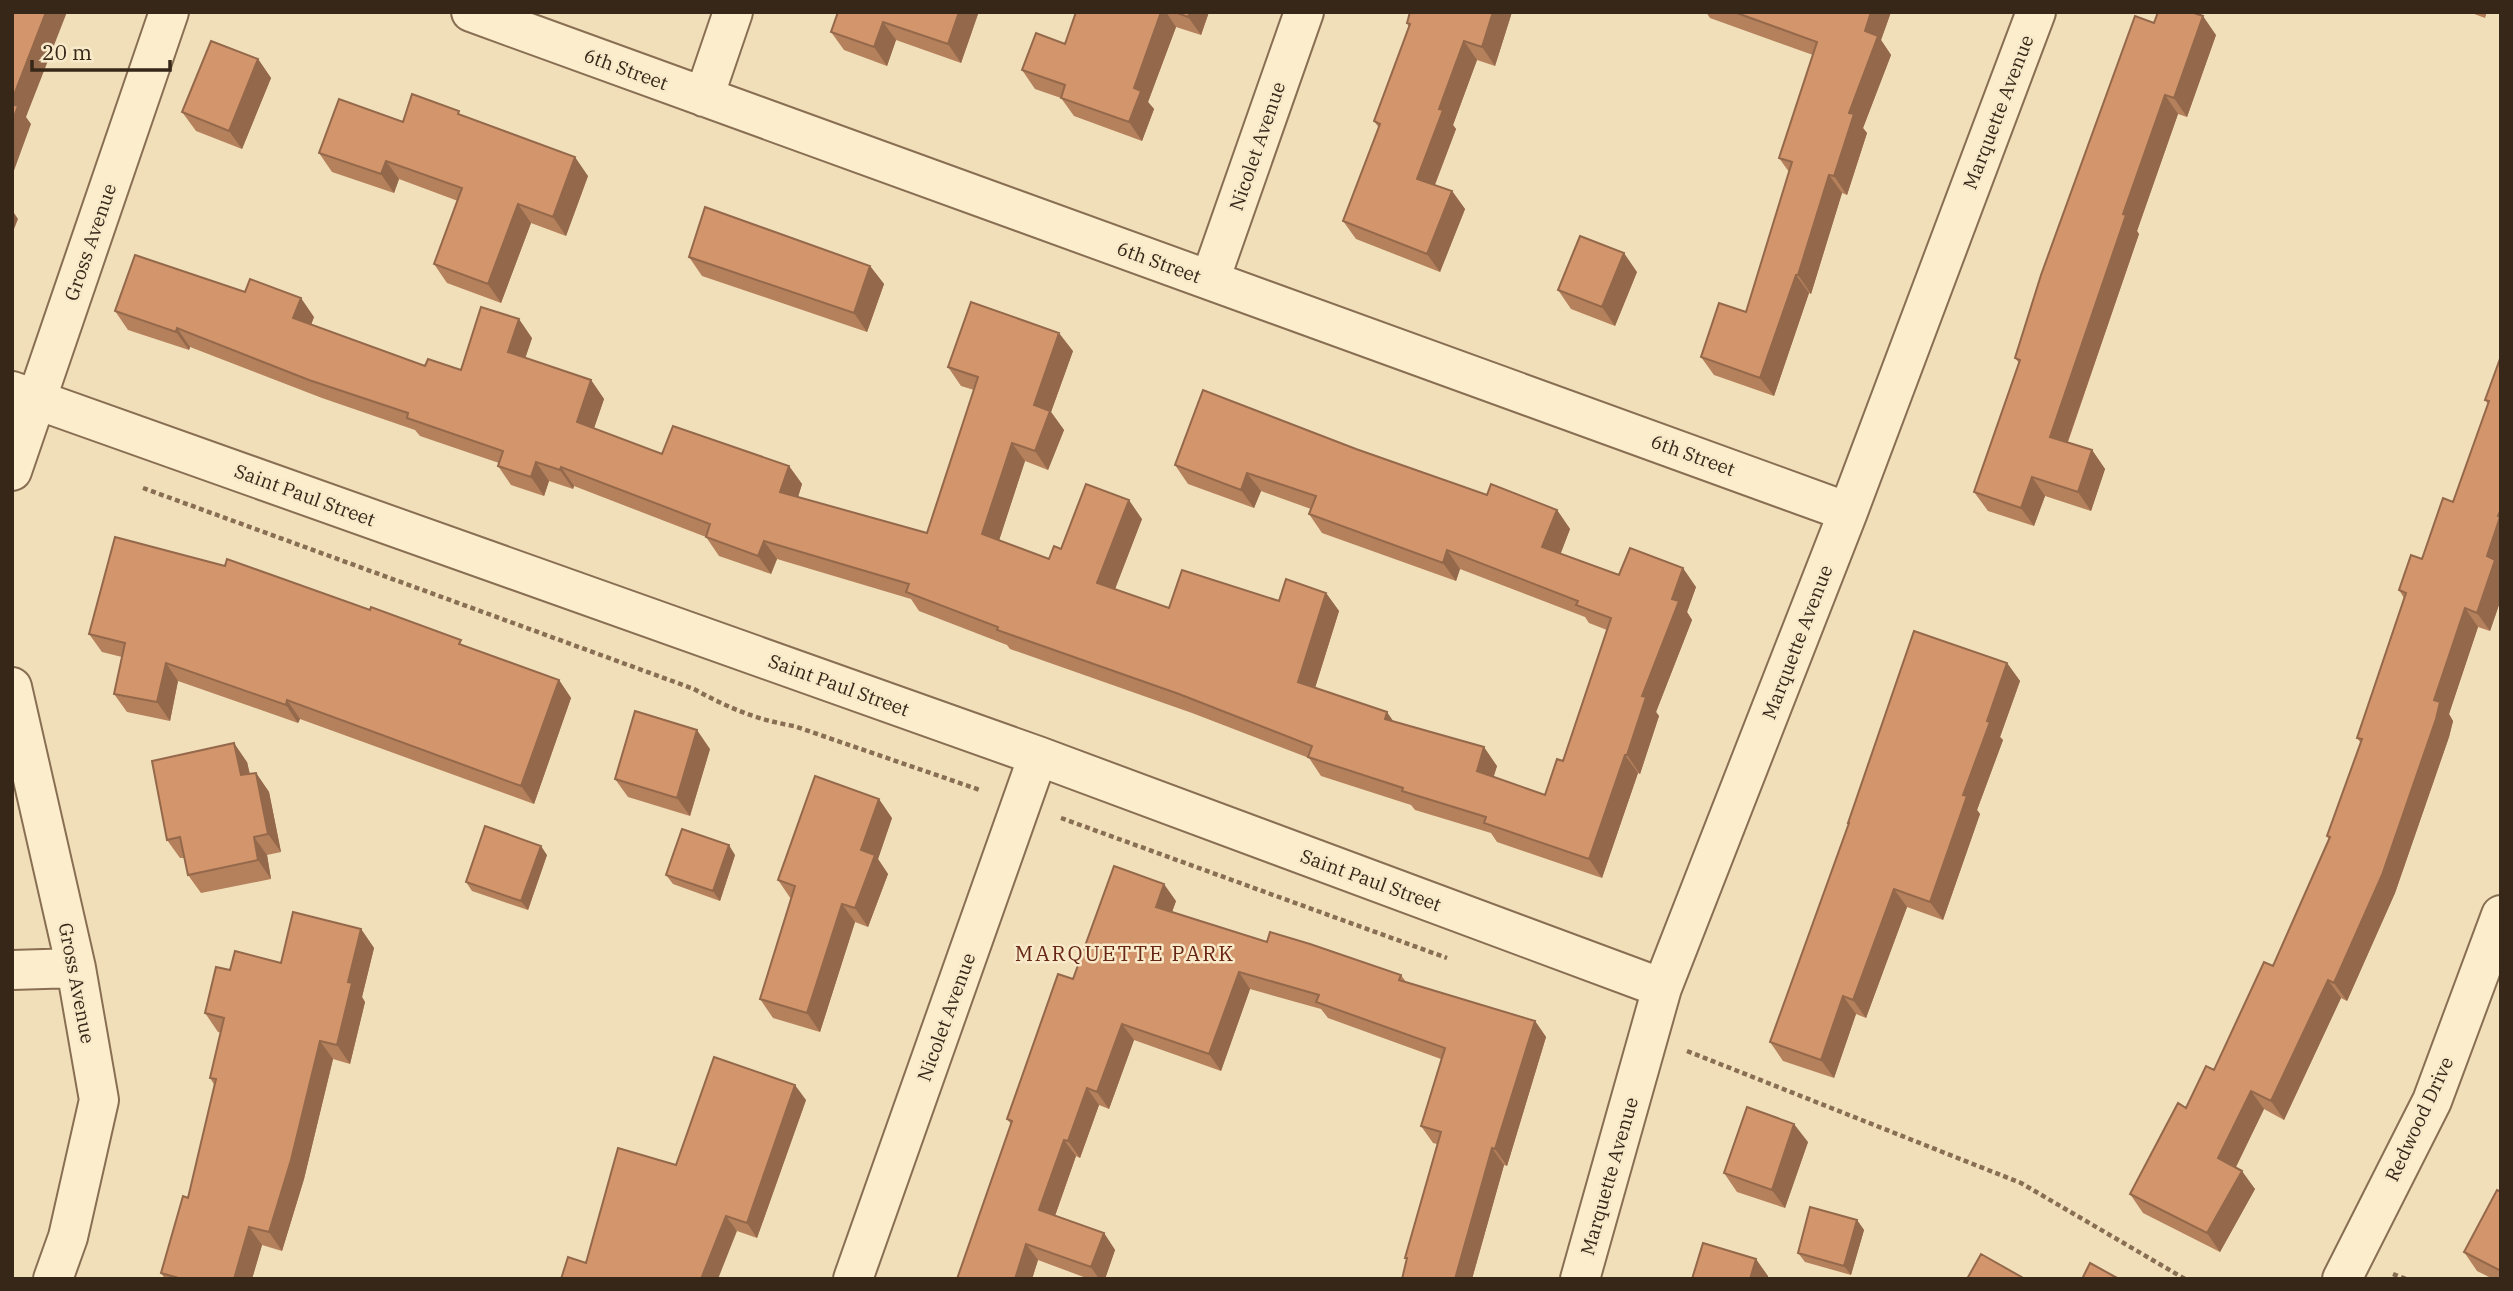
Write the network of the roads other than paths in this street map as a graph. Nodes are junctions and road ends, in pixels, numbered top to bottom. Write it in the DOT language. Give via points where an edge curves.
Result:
graph roads {
  1 [pos="169,12"];
  2 [pos="471,12"];
  3 [pos="733,12"];
  4 [pos="1304,12"];
  5 [pos="2036,12"];
  6 [pos="704,97"];
  7 [pos="1210,280"];
  8 [pos="24,395"];
  9 [pos="12,471"];
  10 [pos="1848,512"];
  11 [pos="12,687"];
  12 [pos="1038,756"];
  13 [pos="2501,915"];
  14 [pos="76,968"];
  15 [pos="12,970"];
  16 [pos="1662,988"];
  17 [pos="54,1279"];
  18 [pos="853,1279"];
  19 [pos="1580,1279"];
  20 [pos="2342,1279"];
  1 -- 8 [label="street, Gross Avenue"];
  2 -- 6 [label="street, 6th Street"];
  3 -- 6 [label="street"];
  4 -- 7 [label="street, Nicolet Avenue"];
  5 -- 10 [label="street, Marquette Avenue"];
  6 -- 7 [label="street, 6th Street"];
  7 -- 10 [label="street, 6th Street"];
  8 -- 9 [label="street, Gross Avenue"];
  8 -- 12 [label="street, Saint Paul Street"];
  10 -- 16 [label="street, Marquette Avenue"];
  11 -- 14 [label="street, Gross Avenue"];
  12 -- 16 [label="street, Saint Paul Street"];
  12 -- 18 [label="street, Nicolet Avenue"];
  13 -- 20 [label="street, Redwood Drive" via="2432,1101"];
  14 -- 15 [label="street"];
  14 -- 17 [label="street, Gross Avenue" via="99,1100"];
  16 -- 19 [label="street, Marquette Avenue"];
}
